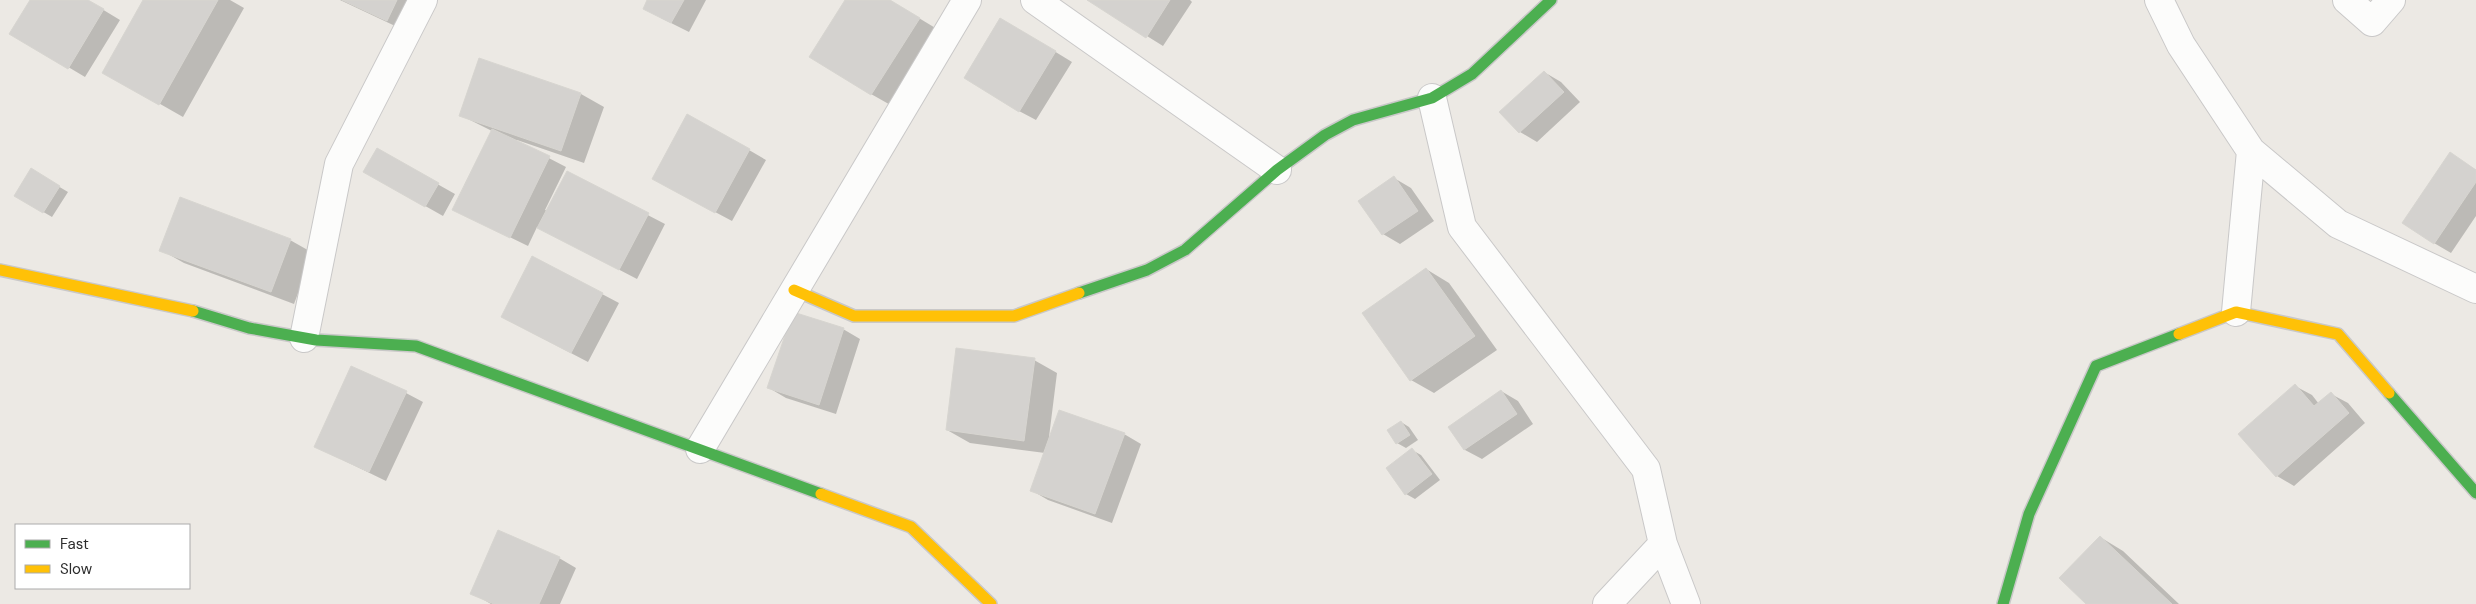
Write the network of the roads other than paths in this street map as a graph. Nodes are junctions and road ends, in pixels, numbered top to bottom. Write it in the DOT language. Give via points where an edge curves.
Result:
graph roads {
  1 [pos="423,0"];
  2 [pos="967,0"];
  3 [pos="1035,0"];
  4 [pos="1551,0"];
  5 [pos="2159,0"];
  6 [pos="2347,0"];
  7 [pos="2391,0"];
  8 [pos="1432,98"];
  9 [pos="2252,151"];
  10 [pos="1277,170"];
  11 [pos="0,270"];
  12 [pos="2476,289"];
  13 [pos="794,290"];
  14 [pos="2236,312"];
  15 [pos="304,338"];
  16 [pos="700,449"];
  17 [pos="2476,493"];
  18 [pos="1663,544"];
  19 [pos="992,604"];
  20 [pos="1607,604"];
  21 [pos="1686,604"];
  22 [pos="2003,604"];
  1 -- 15 [label="street" via="339,164"];
  2 -- 13 [label="street"];
  3 -- 10 [label="street"];
  4 -- 8 [label="street" via="1472,74"];
  5 -- 9 [label="street" via="2180,45"];
  6 -- 7 [label="street" via="2372,22"];
  8 -- 10 [label="street" via="1354,120 1325,135"];
  8 -- 18 [label="street" via="1462,227 1646,469"];
  9 -- 12 [label="street" via="2338,224"];
  9 -- 14 [label="street"];
  10 -- 13 [label="street" via="1185,250 1147,270 1014,316 854,316"];
  11 -- 15 [label="street" via="162,303 249,328"];
  13 -- 16 [label="street"];
  14 -- 17 [label="street" via="2338,334"];
  14 -- 22 [label="street" via="2096,366 2029,514"];
  15 -- 16 [label="street" via="416,346"];
  16 -- 19 [label="street" via="911,527"];
  18 -- 20 [label="street"];
  18 -- 21 [label="street"];
}
